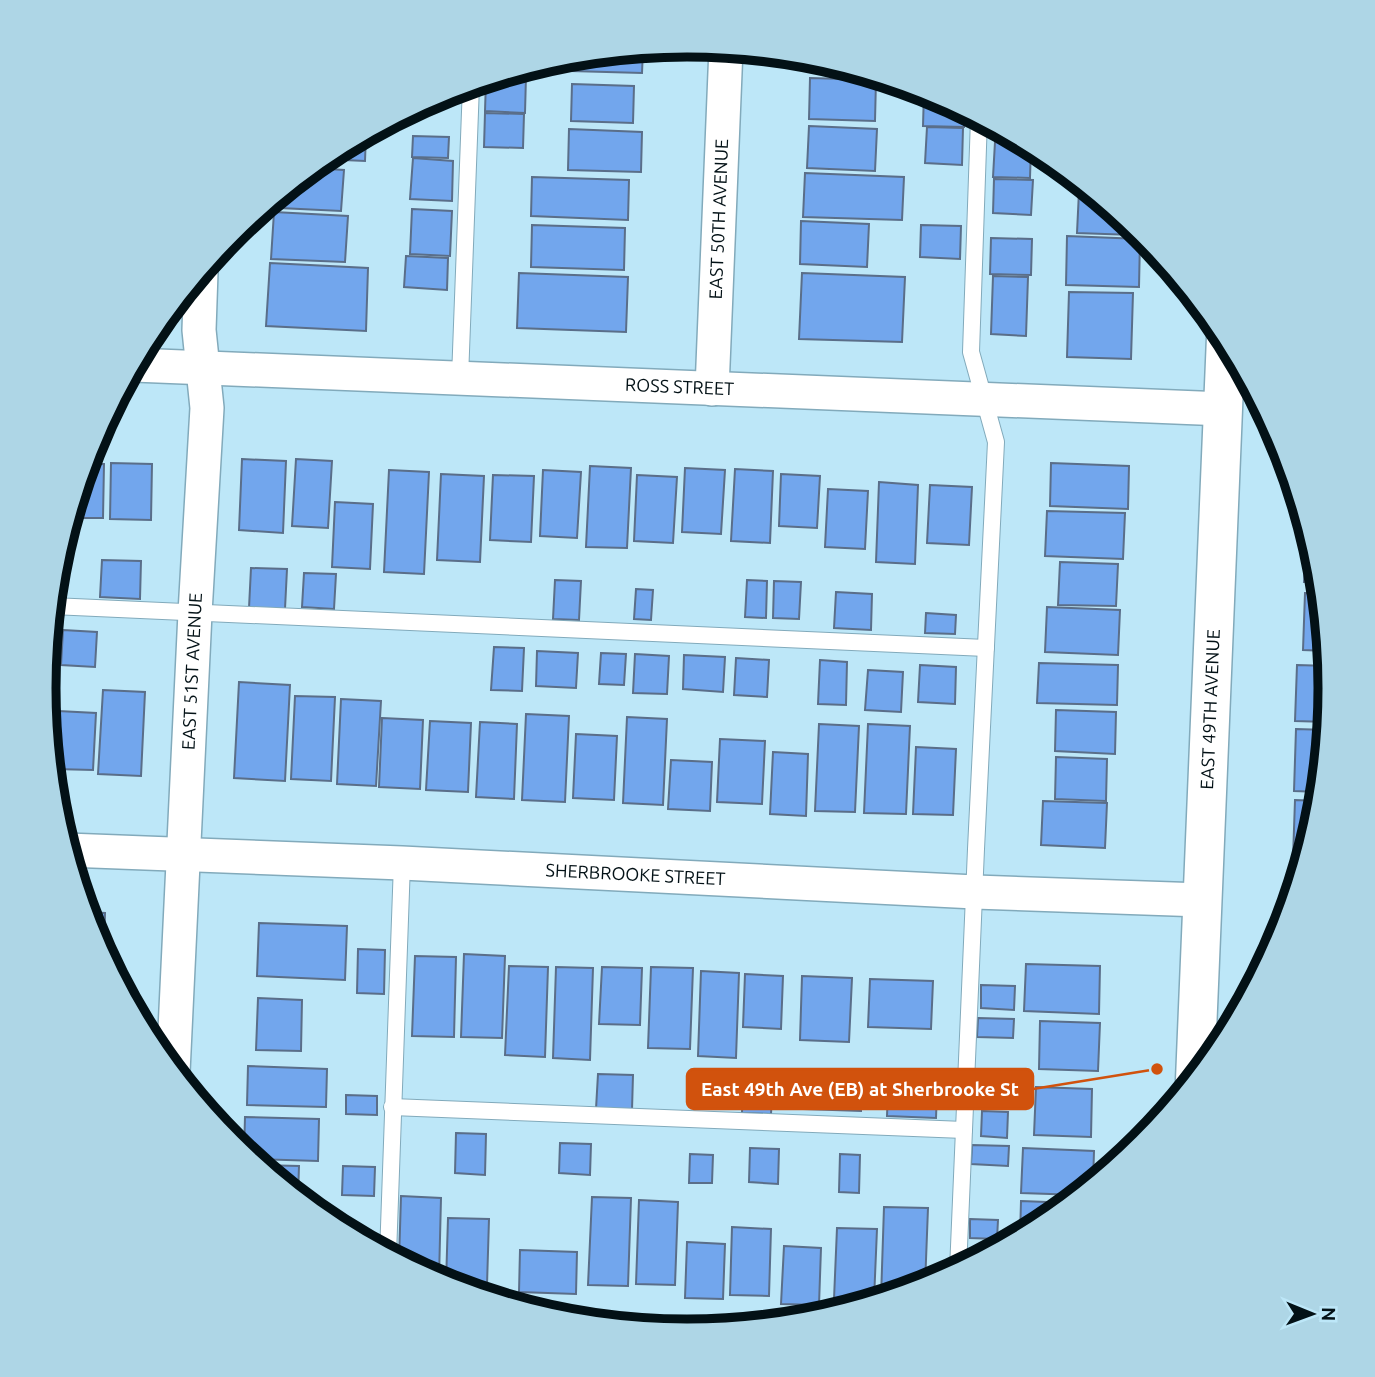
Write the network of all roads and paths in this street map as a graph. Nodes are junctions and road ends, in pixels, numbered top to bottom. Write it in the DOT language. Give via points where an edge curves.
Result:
graph roads {
  1 [pos="726,58"];
  2 [pos="471,96"];
  3 [pos="979,128"];
  4 [pos="200,287"];
  5 [pos="1225,359"];
  6 [pos="146,365"];
  7 [pos="204,368"];
  8 [pos="460,378"];
  9 [pos="712,389"];
  10 [pos="984,399"];
  11 [pos="1224,409"];
  12 [pos="61,606"];
  13 [pos="195,613"];
  14 [pos="986,648"];
  15 [pos="78,850"];
  16 [pos="183,855"];
  17 [pos="402,863"];
  18 [pos="975,892"];
  19 [pos="1202,900"];
  20 [pos="174,1056"];
  21 [pos="1196,1064"];
  22 [pos="392,1107"];
  23 [pos="964,1130"];
  24 [pos="388,1244"];
  25 [pos="958,1259"];
  1 -- 9 [label="street, EAST 50TH AVENUE"];
  2 -- 8 [label="lane"];
  3 -- 10 [label="lane" via="971,352"];
  4 -- 7 [label="street, EAST 51ST AVENUE" via="198,330"];
  5 -- 11 [label="street, EAST 49TH AVENUE"];
  6 -- 7 [label="street, ROSS STREET"];
  7 -- 8 [label="street, ROSS STREET"];
  7 -- 13 [label="street, EAST 51ST AVENUE" via="207,408"];
  8 -- 9 [label="street, ROSS STREET"];
  9 -- 10 [label="street, ROSS STREET"];
  10 -- 11 [label="street, ROSS STREET"];
  10 -- 14 [label="lane" via="996,442"];
  11 -- 19 [label="street, EAST 49TH AVENUE"];
  12 -- 13 [label="lane"];
  13 -- 14 [label="lane"];
  13 -- 16 [label="street, EAST 51ST AVENUE"];
  14 -- 18 [label="lane"];
  15 -- 16 [label="street, SHERBROOKE STREET"];
  16 -- 17 [label="street, SHERBROOKE STREET"];
  16 -- 20 [label="street, EAST 51ST AVENUE"];
  17 -- 18 [label="street, SHERBROOKE STREET"];
  17 -- 22 [label="lane"];
  18 -- 19 [label="street, SHERBROOKE STREET"];
  18 -- 23 [label="lane"];
  19 -- 21 [label="street, EAST 49TH AVENUE"];
  22 -- 23 [label="lane"];
  22 -- 24 [label="lane"];
  23 -- 25 [label="lane"];
}
